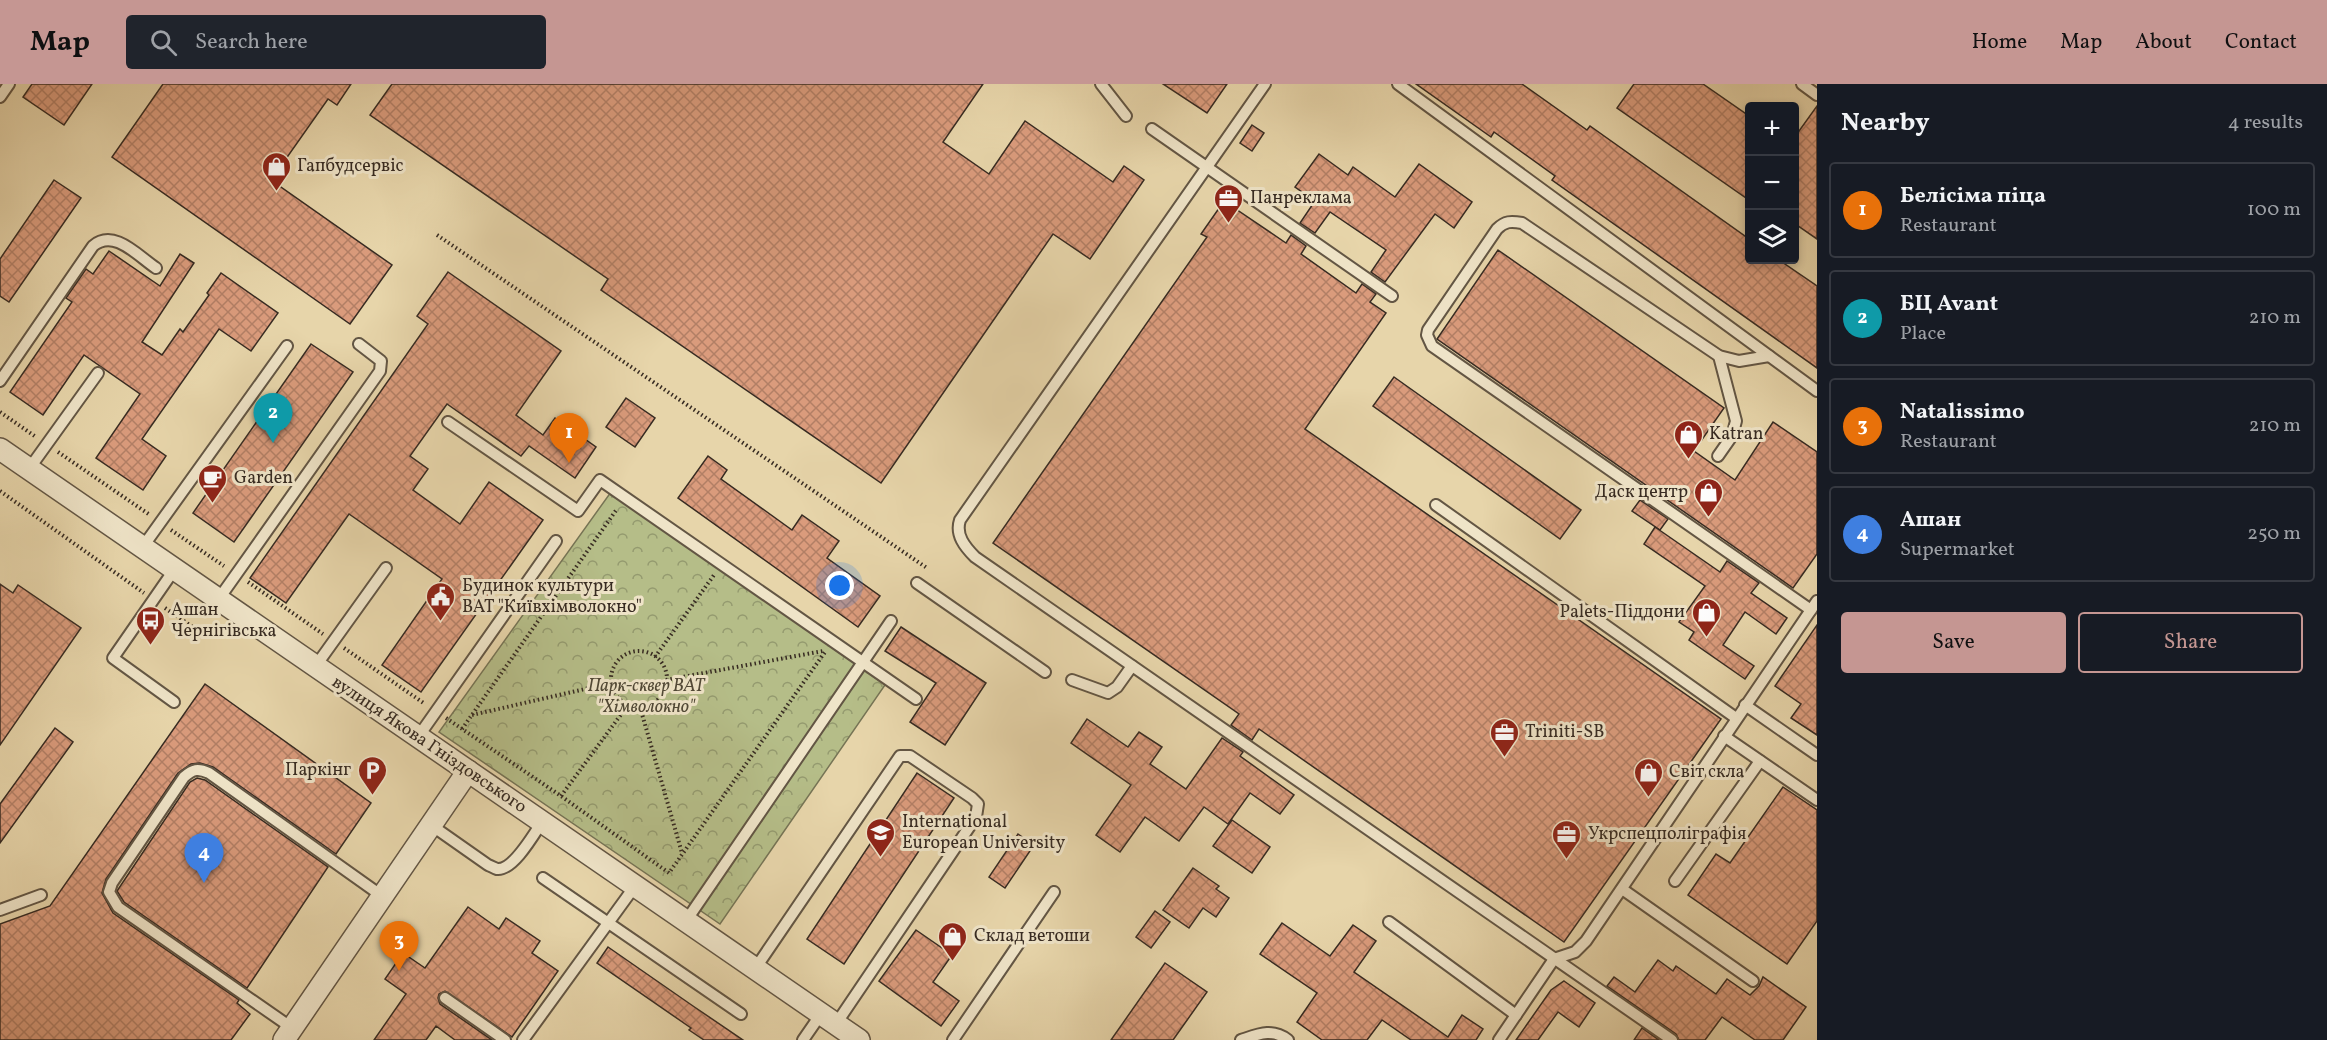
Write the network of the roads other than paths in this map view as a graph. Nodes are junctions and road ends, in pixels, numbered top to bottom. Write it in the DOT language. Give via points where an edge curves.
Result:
graph roads {
  1 [pos="9,84"];
  2 [pos="1101,84"];
  3 [pos="1265,84"];
  4 [pos="1398,84"];
  5 [pos="1802,84"];
  6 [pos="1817,95"];
  7 [pos="0,97"];
  8 [pos="1126,116"];
  9 [pos="1152,129"];
  10 [pos="1206,167"];
  11 [pos="156,268"];
  12 [pos="1392,296"];
  13 [pos="359,344"];
  14 [pos="287,346"];
  15 [pos="1769,356"];
  16 [pos="1719,357"];
  17 [pos="98,373"];
  18 [pos="0,381"];
  19 [pos="1817,391"];
  20 [pos="448,422"];
  21 [pos="0,449"];
  22 [pos="1718,456"];
  23 [pos="29,469"];
  24 [pos="1436,505"];
  25 [pos="556,541"];
  26 [pos="142,548"];
  27 [pos="386,568"];
  28 [pos="174,570"];
  29 [pos="917,583"];
  30 [pos="218,600"];
  31 [pos="1814,605"];
  32 [pos="891,621"];
  33 [pos="862,662"];
  34 [pos="1132,666"];
  35 [pos="315,667"];
  36 [pos="1044,672"];
  37 [pos="1072,680"];
  38 [pos="916,699"];
  39 [pos="174,702"];
  40 [pos="1745,705"];
  41 [pos="1737,718"];
  42 [pos="1724,736"];
  43 [pos="418,737"];
  44 [pos="1817,755"];
  45 [pos="1760,761"];
  46 [pos="468,771"];
  47 [pos="1817,800"];
  48 [pos="542,822"];
  49 [pos="431,825"];
  50 [pos="543,878"];
  51 [pos="1675,881"];
  52 [pos="635,886"];
  53 [pos="1622,889"];
  54 [pos="1054,892"];
  55 [pos="41,895"];
  56 [pos="382,897"];
  57 [pos="0,910"];
  58 [pos="686,921"];
  59 [pos="1389,922"];
  60 [pos="608,923"];
  61 [pos="1554,959"];
  62 [pos="755,969"];
  63 [pos="1753,981"];
  64 [pos="445,998"];
  65 [pos="741,1014"];
  66 [pos="1516,1015"];
  67 [pos="829,1019"];
  68 [pos="288,1034"];
  69 [pos="505,1040"];
  70 [pos="523,1040"];
  71 [pos="803,1040"];
  72 [pos="859,1040"];
  73 [pos="952,1040"];
  74 [pos="1241,1040"];
  75 [pos="1288,1040"];
  76 [pos="1499,1040"];
  77 [pos="1672,1040"];
  1 -- 7 [label="lane"];
  2 -- 8 [label="lane"];
  3 -- 10 [label="lane"];
  4 -- 15 [label="lane"];
  5 -- 6 [label="lane"];
  9 -- 10 [label="lane"];
  10 -- 12 [label="lane"];
  10 -- 34 [label="lane" via="958,525 961,539 975,557"];
  11 -- 18 [label="lane" via="116,240 100,240"];
  13 -- 30 [label="lane" via="381,361 380,370"];
  14 -- 26 [label="lane"];
  15 -- 16 [label="lane" via="1739,361"];
  15 -- 19 [label="lane"];
  16 -- 22 [label="lane" via="1736,421 1732,436"];
  16 -- 31 [label="lane" via="1522,223 1511,221 1497,229 1427,335 1432,346"];
  17 -- 23 [label="lane"];
  20 -- 33 [label="lane" via="578,510 600,480"];
  21 -- 23 [label="street, вулиця Якова Гніздовського"];
  23 -- 26 [label="street, вулиця Якова Гніздовського"];
  24 -- 41 [label="lane"];
  25 -- 43 [label="lane"];
  26 -- 28 [label="street, вулиця Якова Гніздовського"];
  27 -- 35 [label="lane"];
  28 -- 30 [label="street, вулиця Якова Гніздовського"];
  28 -- 39 [label="lane" via="113,658"];
  29 -- 36 [label="lane"];
  30 -- 35 [label="street, вулиця Якова Гніздовського"];
  31 -- 40 [label="lane"];
  32 -- 33 [label="lane"];
  33 -- 38 [label="lane"];
  33 -- 58 [label="lane"];
  34 -- 37 [label="lane" via="1118,687 1108,693"];
  34 -- 61 [label="lane"];
  35 -- 43 [label="street, вулиця Якова Гніздовського"];
  40 -- 41 [label="lane"];
  40 -- 44 [label="lane"];
  41 -- 42 [label="lane"];
  42 -- 45 [label="lane"];
  42 -- 53 [label="lane"];
  43 -- 46 [label="street, вулиця Якова Гніздовського"];
  45 -- 47 [label="lane"];
  45 -- 51 [label="lane"];
  46 -- 48 [label="street, вулиця Якова Гніздовського"];
  46 -- 49 [label="street"];
  48 -- 49 [label="lane" via="515,860 498,869"];
  48 -- 52 [label="street, вулиця Якова Гніздовського"];
  49 -- 56 [label="street"];
  50 -- 60 [label="lane"];
  52 -- 58 [label="street, вулиця Якова Гніздовського"];
  52 -- 60 [label="lane"];
  53 -- 61 [label="lane" via="1581,947"];
  53 -- 63 [label="lane"];
  54 -- 73 [label="lane"];
  55 -- 57 [label="lane"];
  56 -- 68 [label="street"];
  56 -- 68 [label="lane" via="208,773 200,769 184,777 112,883 112,901"];
  58 -- 62 [label="street, вулиця Якова Гніздовського"];
  59 -- 66 [label="lane"];
  60 -- 65 [label="lane"];
  60 -- 70 [label="lane"];
  61 -- 66 [label="lane"];
  61 -- 77 [label="lane"];
  62 -- 67 [label="street, вулиця Якова Гніздовського"];
  62 -- 67 [label="lane" via="900,756 910,756 972,798 978,804 976,817"];
  64 -- 69 [label="lane"];
  66 -- 76 [label="lane"];
  67 -- 71 [label="lane"];
  67 -- 72 [label="street, вулиця Якова Гніздовського"];
  74 -- 75 [label="lane" via="1269,1032"];
}
